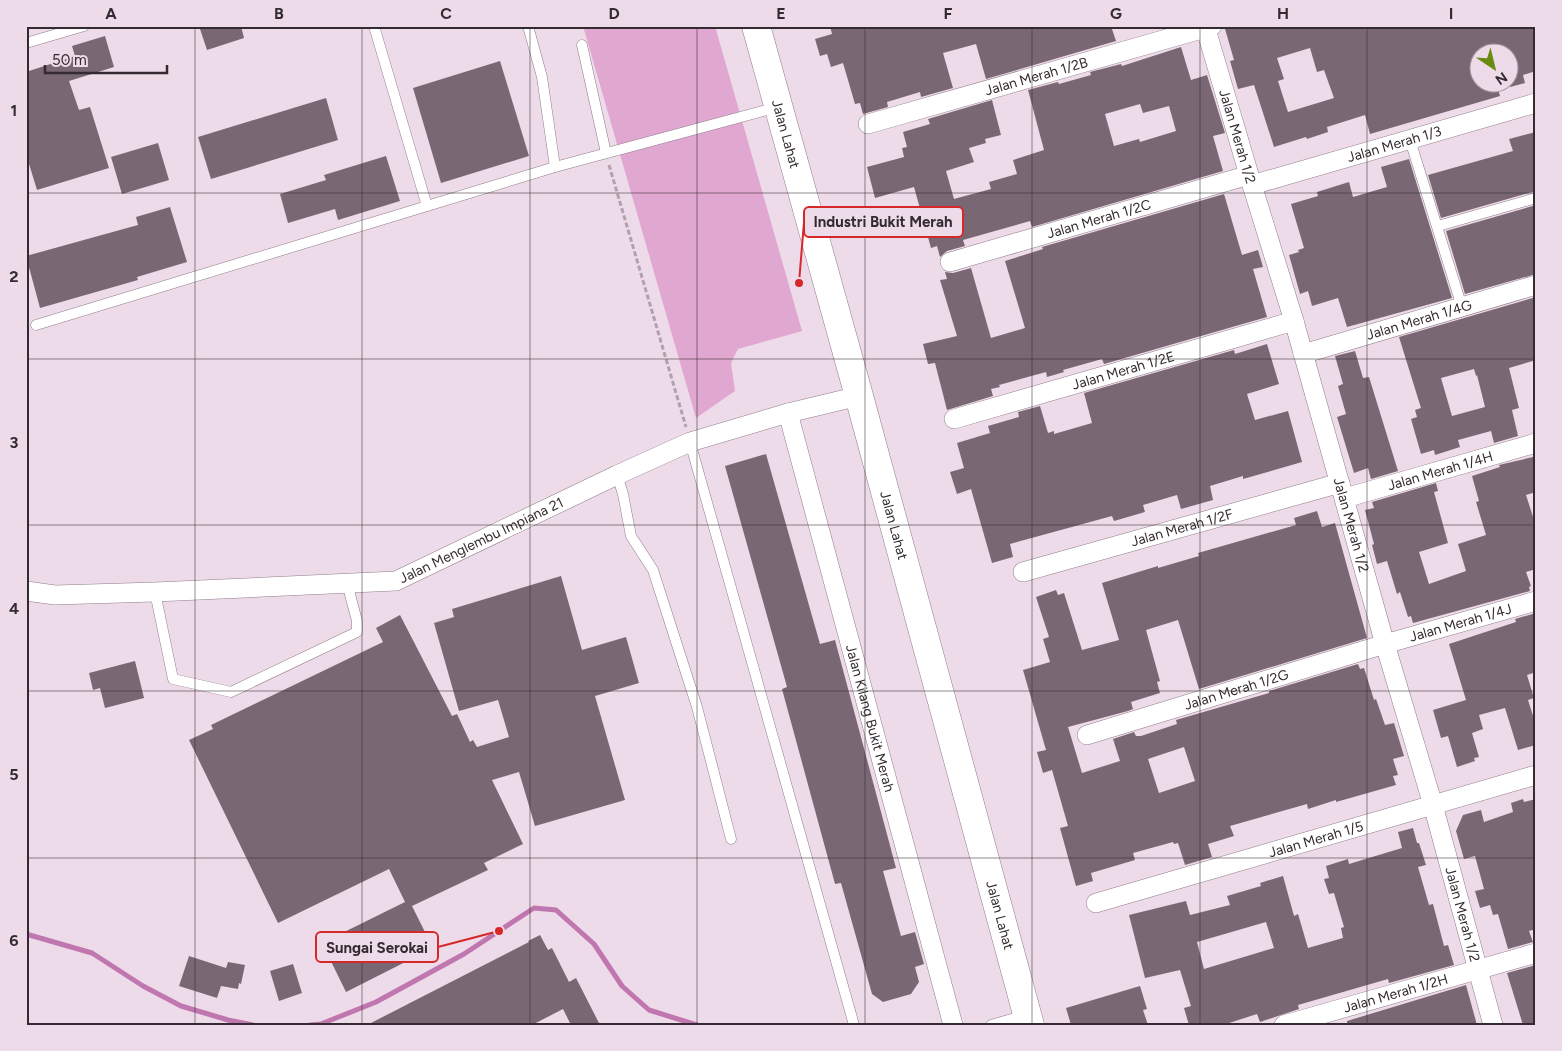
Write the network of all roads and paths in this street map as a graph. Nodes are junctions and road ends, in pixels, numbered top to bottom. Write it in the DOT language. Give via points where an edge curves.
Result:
graph roads {
  1 [pos="84,26"];
  2 [pos="374,26"];
  3 [pos="528,26"];
  4 [pos="756,26"];
  5 [pos="1208,27"];
  6 [pos="26,43"];
  7 [pos="582,44"];
  8 [pos="1536,103"];
  9 [pos="779,107"];
  10 [pos="868,124"];
  11 [pos="1410,140"];
  12 [pos="606,153"];
  13 [pos="555,167"];
  14 [pos="1250,180"];
  15 [pos="1536,198"];
  16 [pos="427,206"];
  17 [pos="1438,226"];
  18 [pos="950,262"];
  19 [pos="1536,285"];
  20 [pos="1462,306"];
  21 [pos="1294,321"];
  22 [pos="36,325"];
  23 [pos="1304,354"];
  24 [pos="859,396"];
  25 [pos="788,413"];
  26 [pos="954,419"];
  27 [pos="690,442"];
  28 [pos="1536,443"];
  29 [pos="617,475"];
  30 [pos="1343,490"];
  31 [pos="1023,572"];
  32 [pos="347,583"];
  33 [pos="26,590"];
  34 [pos="155,592"];
  35 [pos="1536,601"];
  36 [pos="1385,644"];
  37 [pos="1087,735"];
  38 [pos="1536,776"];
  39 [pos="1433,805"];
  40 [pos="731,839"];
  41 [pos="1096,903"];
  42 [pos="1536,953"];
  43 [pos="1478,970"];
  44 [pos="1028,1020"];
  45 [pos="854,1025"];
  46 [pos="953,1025"];
  47 [pos="991,1025"];
  48 [pos="1284,1025"];
  49 [pos="1493,1025"];
  1 -- 6 [label="lane"];
  2 -- 16 [label="lane"];
  3 -- 13 [label="lane" via="542,77"];
  4 -- 9 [label="main road, Jalan Lahat"];
  5 -- 10 [label="street, Jalan Merah 1/2B"];
  5 -- 14 [label="street, Jalan Merah 1/2"];
  7 -- 12 [label="lane"];
  8 -- 11 [label="street, Jalan Merah 1/3"];
  9 -- 12 [label="lane"];
  9 -- 24 [label="main road, Jalan Lahat"];
  11 -- 14 [label="street, Jalan Merah 1/3"];
  11 -- 17 [label="lane"];
  12 -- 13 [label="lane"];
  12 -- 27 [label="path"];
  13 -- 16 [label="lane"];
  14 -- 18 [label="street, Jalan Merah 1/2C"];
  14 -- 21 [label="street, Jalan Merah 1/2"];
  15 -- 17 [label="lane"];
  16 -- 22 [label="lane"];
  17 -- 20 [label="lane"];
  19 -- 20 [label="street, Jalan Merah 1/4G"];
  20 -- 23 [label="street, Jalan Merah 1/4G"];
  21 -- 23 [label="street, Jalan Merah 1/2"];
  21 -- 26 [label="street, Jalan Merah 1/2E"];
  23 -- 30 [label="street, Jalan Merah 1/2"];
  24 -- 25 [label="street, Jalan Menglembu Impiana 21"];
  24 -- 44 [label="main road, Jalan Lahat"];
  25 -- 27 [label="street, Jalan Menglembu Impiana 21"];
  25 -- 46 [label="street, Jalan Kilang Bukit Merah"];
  27 -- 29 [label="street, Jalan Menglembu Impiana 21"];
  27 -- 45 [label="lane"];
  28 -- 30 [label="street, Jalan Merah 1/4H"];
  29 -- 32 [label="street, Jalan Menglembu Impiana 21" via="396,581"];
  29 -- 40 [label="lane" via="624,494 631,536 653,570 697,707"];
  30 -- 31 [label="street, Jalan Merah 1/2F"];
  30 -- 36 [label="street, Jalan Merah 1/2"];
  32 -- 34 [label="street, Jalan Menglembu Impiana 21"];
  32 -- 34 [label="lane" via="357,632 231,692 173,679"];
  33 -- 34 [label="street, Jalan Menglembu Impiana 21" via="55,595"];
  35 -- 36 [label="street, Jalan Merah 1/4J"];
  36 -- 37 [label="street, Jalan Merah 1/2G"];
  36 -- 39 [label="street, Jalan Merah 1/2"];
  38 -- 39 [label="street, Jalan Merah 1/5"];
  39 -- 41 [label="street, Jalan Merah 1/5"];
  39 -- 43 [label="street, Jalan Merah 1/2"];
  42 -- 43 [label="street"];
  43 -- 48 [label="street, Jalan Merah 1/2H"];
  43 -- 49 [label="street, Jalan Merah 1/2"];
  44 -- 47 [label="lane"];
}
